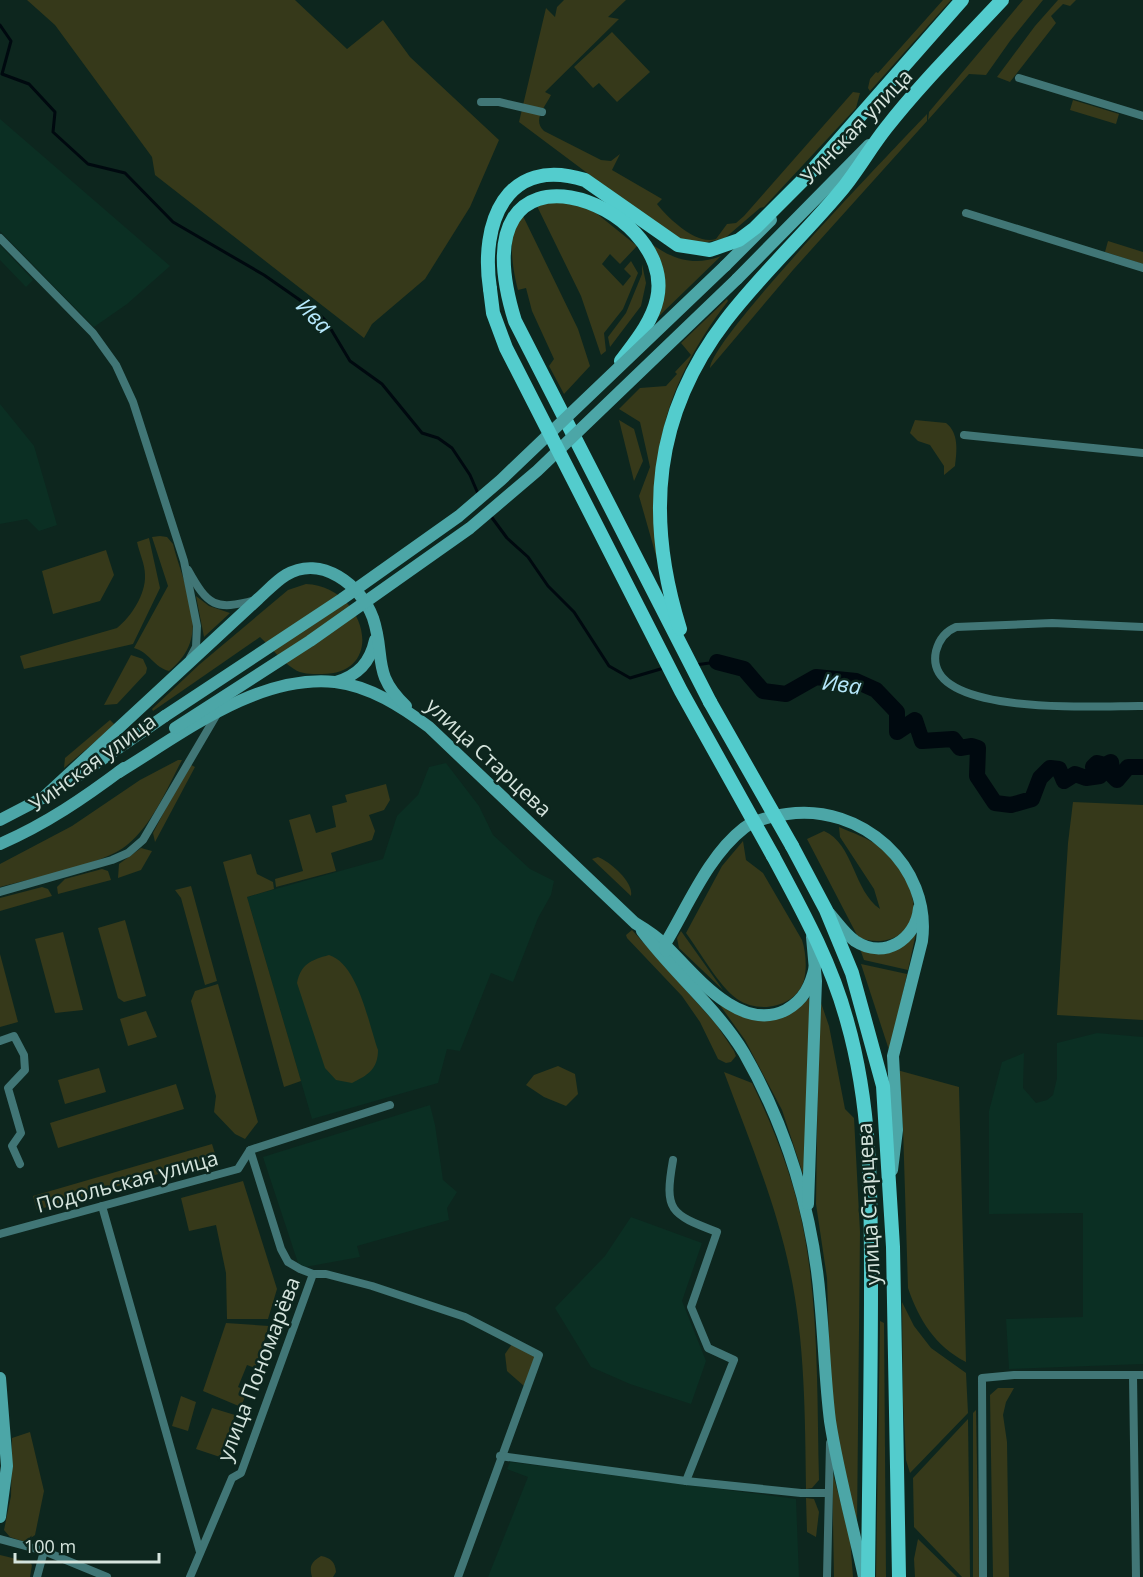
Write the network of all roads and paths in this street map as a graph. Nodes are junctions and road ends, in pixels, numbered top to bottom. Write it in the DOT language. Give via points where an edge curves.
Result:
graph roads {
  1 [pos="962,0"];
  2 [pos="1002,0"];
  3 [pos="1019,78"];
  4 [pos="482,102"];
  5 [pos="542,112"];
  6 [pos="1143,116"];
  7 [pos="887,127"];
  8 [pos="808,175"];
  9 [pos="966,213"];
  10 [pos="0,238"];
  11 [pos="1143,268"];
  12 [pos="609,377"];
  13 [pos="964,435"];
  14 [pos="1143,453"];
  15 [pos="184,561"];
  16 [pos="258,599"];
  17 [pos="1143,627"];
  18 [pos="376,636"];
  19 [pos="188,664"];
  20 [pos="692,666"];
  21 [pos="335,682"];
  22 [pos="1143,706"];
  23 [pos="218,712"];
  24 [pos="429,727"];
  25 [pos="119,772"];
  26 [pos="43,798"];
  27 [pos="0,820"];
  28 [pos="0,844"];
  29 [pos="773,856"];
  30 [pos="0,892"];
  31 [pos="918,892"];
  32 [pos="826,910"];
  33 [pos="809,921"];
  34 [pos="635,923"];
  35 [pos="665,944"];
  36 [pos="668,965"];
  37 [pos="815,966"];
  38 [pos="0,1041"];
  39 [pos="390,1105"];
  40 [pos="250,1150"];
  41 [pos="674,1160"];
  42 [pos="20,1164"];
  43 [pos="890,1183"];
  44 [pos="102,1206"];
  45 [pos="808,1214"];
  46 [pos="0,1234"];
  47 [pos="313,1275"];
  48 [pos="1143,1375"];
  49 [pos="1133,1376"];
  50 [pos="0,1378"];
  51 [pos="831,1423"];
  52 [pos="500,1456"];
  53 [pos="686,1481"];
  54 [pos="828,1492"];
  55 [pos="0,1517"];
  56 [pos="0,1539"];
  57 [pos="44,1551"];
  58 [pos="200,1552"];
  59 [pos="37,1577"];
  60 [pos="107,1577"];
  61 [pos="190,1577"];
  62 [pos="458,1577"];
  63 [pos="827,1577"];
  64 [pos="866,1577"];
  65 [pos="899,1577"];
  66 [pos="983,1577"];
  67 [pos="1137,1577"];
  1 -- 8 [label="main road, Уинская улица"];
  2 -- 7 [label="main road, Уинская улица"];
  3 -- 6 [label="street"];
  4 -- 5 [label="street"];
  7 -- 20 [label="main road" via="844,187 726,320 684,390 665,445 659,510 670,595"];
  7 -- 25 [label="main road, Уинская улица, bridge" via="737,279 537,471 470,528 310,641 175,728"];
  8 -- 12 [label="main road, Уинская улица, bridge" via="753,240"];
  8 -- 29 [label="main road, Уинская улица, bridge" via="755,228 739,240 710,250 678,245 585,180 539,175 516,185 496,211 487,274 498,330 511,358 681,691"];
  9 -- 11 [label="street"];
  10 -- 15 [label="street" via="93,333 116,365 133,402"];
  12 -- 20 [label="main road, bridge" via="652,314 658,297 655,265 643,241 604,208 556,195 537,198 515,215 507,228 504,253 507,289 522,337"];
  12 -- 26 [label="main road, Уинская улица, bridge" via="459,516 342,599"];
  13 -- 14 [label="street"];
  15 -- 16 [label="street" via="202,596 209,601 230,607"];
  15 -- 19 [label="street" via="198,626 196,647"];
  16 -- 18 [label="main road" via="286,575 314,568 333,572 349,583 366,605"];
  16 -- 19 [label="main road"];
  17 -- 22 [label="street" via="1052,623 957,627 939,642 936,655 938,669 948,682 997,701"];
  18 -- 21 [label="main road" via="364,666 356,674"];
  18 -- 24 [label="main road" via="382,676"];
  19 -- 26 [label="main road"];
  20 -- 32 [label="main road, улица Старцева, bridge"];
  21 -- 23 [label="main road, улица Старцева" via="293,683"];
  21 -- 24 [label="main road, улица Старцева" via="379,696"];
  23 -- 25 [label="main road, улица Старцева"];
  23 -- 30 [label="street" via="150,828 129,853"];
  24 -- 34 [label="main road, улица Старцева"];
  25 -- 28 [label="main road, Уинская улица" via="71,808"];
  26 -- 27 [label="main road, Уинская улица"];
  29 -- 33 [label="main road, улица Старцева"];
  31 -- 32 [label="main road" via="919,913 912,930 889,948 860,944"];
  31 -- 35 [label="main road" via="900,859 877,836 860,826 828,814 775,816 745,828 717,856"];
  31 -- 43 [label="main road" via="923,912 922,941 893,1056 897,1130"];
  32 -- 43 [label="main road, улица Старцева" via="852,973 883,1086"];
  33 -- 37 [label="main road"];
  33 -- 64 [label="main road, улица Старцева" via="848,1022 868,1135 872,1313"];
  34 -- 35 [label="main road, улица Старцева"];
  34 -- 36 [label="main road"];
  35 -- 36 [label="main road"];
  35 -- 37 [label="main road, улица Старцева" via="693,975 724,1000 759,1015 781,1012 799,1000 811,983"];
  36 -- 45 [label="main road" via="727,1029 757,1077 788,1150"];
  37 -- 45 [label="main road"];
  38 -- 42 [label="street" via="14,1036 24,1055 25,1070 8,1088 21,1133 12,1146"];
  39 -- 40 [label="street, Подольская улица"];
  40 -- 44 [label="street, Подольская улица" via="238,1169"];
  40 -- 47 [label="street, улица Пономарёва" via="281,1249 288,1262"];
  41 -- 53 [label="street" via="669,1182 671,1203 682,1218 717,1232 691,1307 708,1348 734,1360"];
  43 -- 65 [label="main road, улица Старцева"];
  44 -- 46 [label="street, Подольская улица"];
  44 -- 58 [label="street"];
  45 -- 51 [label="main road"];
  47 -- 52 [label="street" via="326,1274 372,1286 465,1317 539,1355"];
  47 -- 58 [label="street, улица Пономарёва" via="241,1473 232,1478"];
  48 -- 49 [label="street"];
  49 -- 66 [label="street" via="982,1378"];
  49 -- 67 [label="street"];
  50 -- 55 [label="main road" via="7,1466"];
  51 -- 54 [label="street"];
  51 -- 64 [label="main road"];
  52 -- 53 [label="street"];
  52 -- 62 [label="street"];
  53 -- 54 [label="street" via="801,1493"];
  54 -- 63 [label="street"];
  56 -- 57 [label="street"];
  57 -- 59 [label="street"];
  57 -- 60 [label="street"];
  58 -- 61 [label="street, улица Пономарёва"];
}
